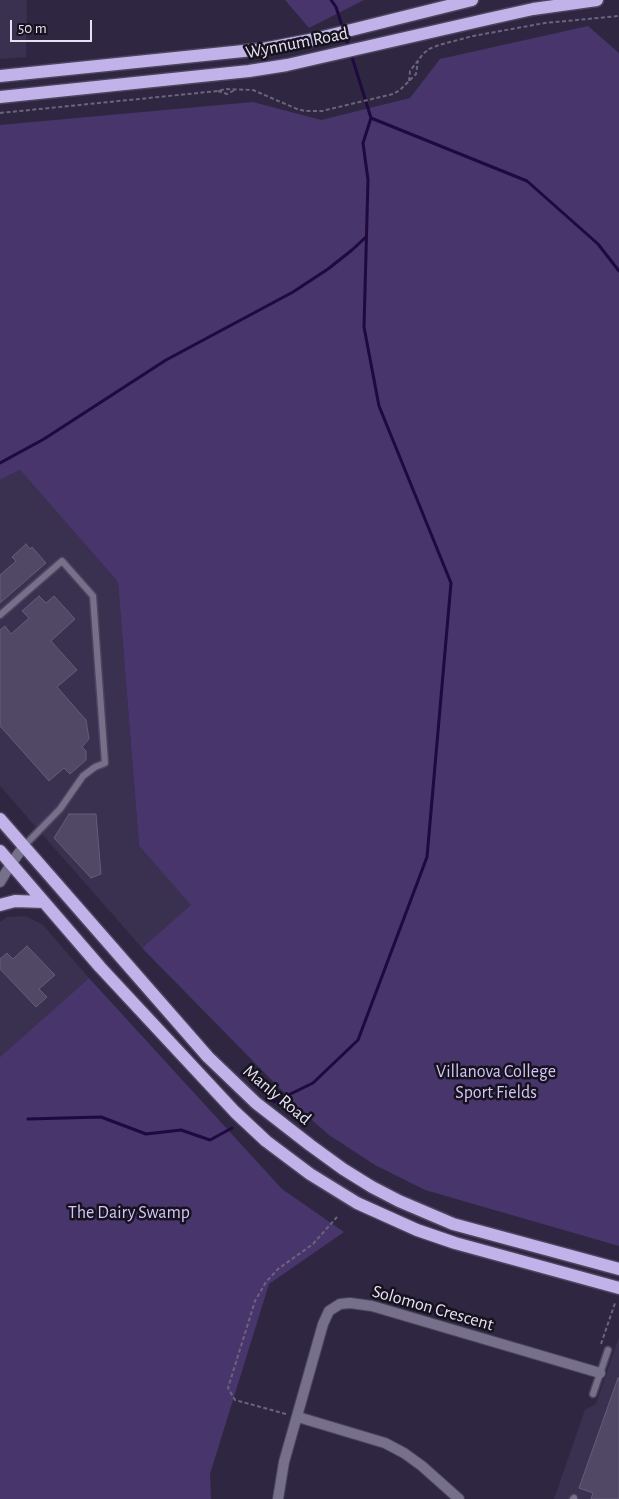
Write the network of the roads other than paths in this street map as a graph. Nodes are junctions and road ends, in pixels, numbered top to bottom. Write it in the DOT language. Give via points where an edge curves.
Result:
graph roads {
  1 [pos="472,0"];
  2 [pos="597,0"];
  3 [pos="0,76"];
  4 [pos="0,97"];
  5 [pos="0,614"];
  6 [pos="0,818"];
  7 [pos="24,846"];
  8 [pos="0,851"];
  9 [pos="11,864"];
  10 [pos="0,882"];
  11 [pos="44,902"];
  12 [pos="0,904"];
  13 [pos="619,1270"];
  14 [pos="619,1288"];
  15 [pos="608,1350"];
  16 [pos="600,1373"];
  17 [pos="593,1394"];
  18 [pos="298,1417"];
  19 [pos="278,1499"];
  20 [pos="459,1499"];
  1 -- 3 [label="main road, Wynnum Road" via="262,49"];
  2 -- 4 [label="main road, Wynnum Road" via="533,9 324,58 249,71"];
  5 -- 7 [label="lane" via="62,561 93,596 105,763 83,776 60,809"];
  6 -- 7 [label="main road, Manly Road"];
  7 -- 9 [label="street"];
  7 -- 13 [label="main road, Manly Road" via="208,1057 256,1102 316,1150 399,1201 453,1224"];
  8 -- 9 [label="main road"];
  9 -- 10 [label="street"];
  9 -- 11 [label="main road"];
  11 -- 12 [label="main road"];
  11 -- 14 [label="main road" via="235,1112 266,1141 310,1174 357,1202 417,1230"];
  15 -- 16 [label="lane"];
  16 -- 17 [label="lane"];
  16 -- 18 [label="street, Solomon Crescent" via="372,1306 340,1304 329,1311 323,1324"];
  18 -- 19 [label="street, Solomon Crescent" via="284,1462"];
  18 -- 20 [label="street" via="385,1443 422,1466"];
}
